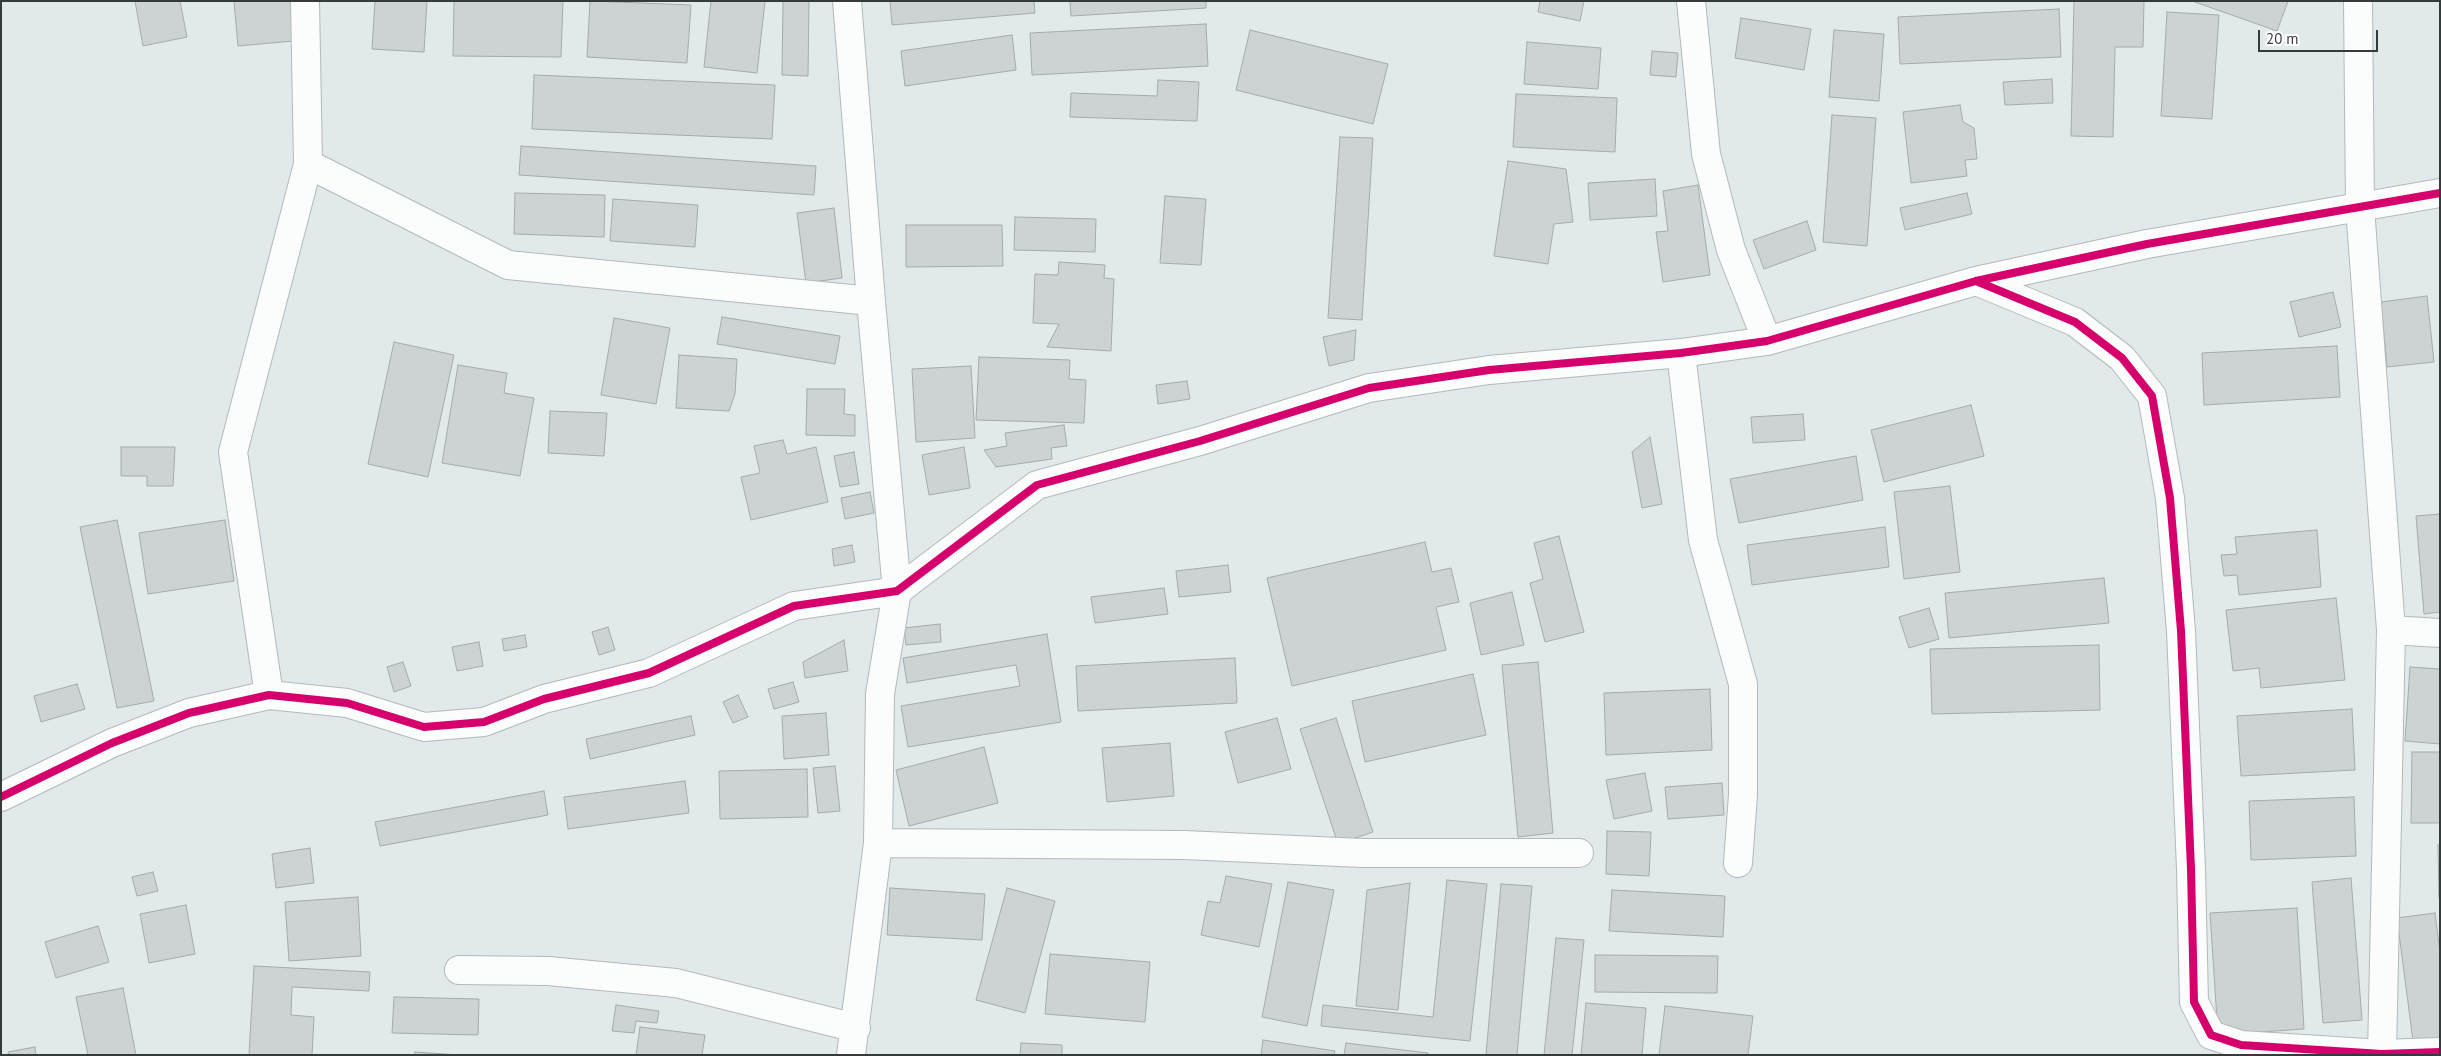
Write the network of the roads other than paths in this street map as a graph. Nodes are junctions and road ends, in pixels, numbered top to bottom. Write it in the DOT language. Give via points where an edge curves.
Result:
graph roads {
  1 [pos="306,1"];
  2 [pos="848,1"];
  3 [pos="1691,1"];
  4 [pos="2358,1"];
  5 [pos="308,164"];
  6 [pos="2440,193"];
  7 [pos="2360,207"];
  8 [pos="1976,281"];
  9 [pos="871,301"];
  10 [pos="1767,342"];
  11 [pos="1681,352"];
  12 [pos="896,591"];
  13 [pos="2391,630"];
  14 [pos="2440,633"];
  15 [pos="269,695"];
  16 [pos="1,798"];
  17 [pos="878,842"];
  18 [pos="1579,853"];
  19 [pos="1738,863"];
  20 [pos="459,970"];
  21 [pos="856,1028"];
  22 [pos="2440,1052"];
  23 [pos="2382,1054"];
  24 [pos="851,1055"];
  1 -- 5 [label="street"];
  2 -- 9 [label="street"];
  3 -- 10 [label="street" via="1706,154 1731,250"];
  4 -- 7 [label="street"];
  5 -- 9 [label="street" via="508,265"];
  5 -- 15 [label="street" via="233,452"];
  6 -- 7 [label="street"];
  7 -- 8 [label="street" via="2147,244"];
  7 -- 13 [label="street"];
  8 -- 10 [label="street"];
  8 -- 23 [label="street" via="2075,322 2122,358 2152,396 2170,498 2181,630 2194,1002 2211,1035 2240,1045"];
  9 -- 12 [label="street"];
  10 -- 11 [label="street"];
  11 -- 12 [label="street" via="1490,370 1370,388 1200,441 1037,485"];
  11 -- 19 [label="street" via="1703,540 1743,684 1743,795"];
  12 -- 15 [label="street" via="794,606 649,673 544,699 484,722 424,727 347,703"];
  12 -- 17 [label="street" via="880,694"];
  13 -- 14 [label="street"];
  13 -- 23 [label="street"];
  15 -- 16 [label="street" via="189,713 112,743"];
  17 -- 18 [label="street" via="1184,844 1362,853"];
  17 -- 21 [label="street"];
  20 -- 21 [label="street" via="548,971 676,983"];
  21 -- 24 [label="street"];
  22 -- 23 [label="street"];
}
